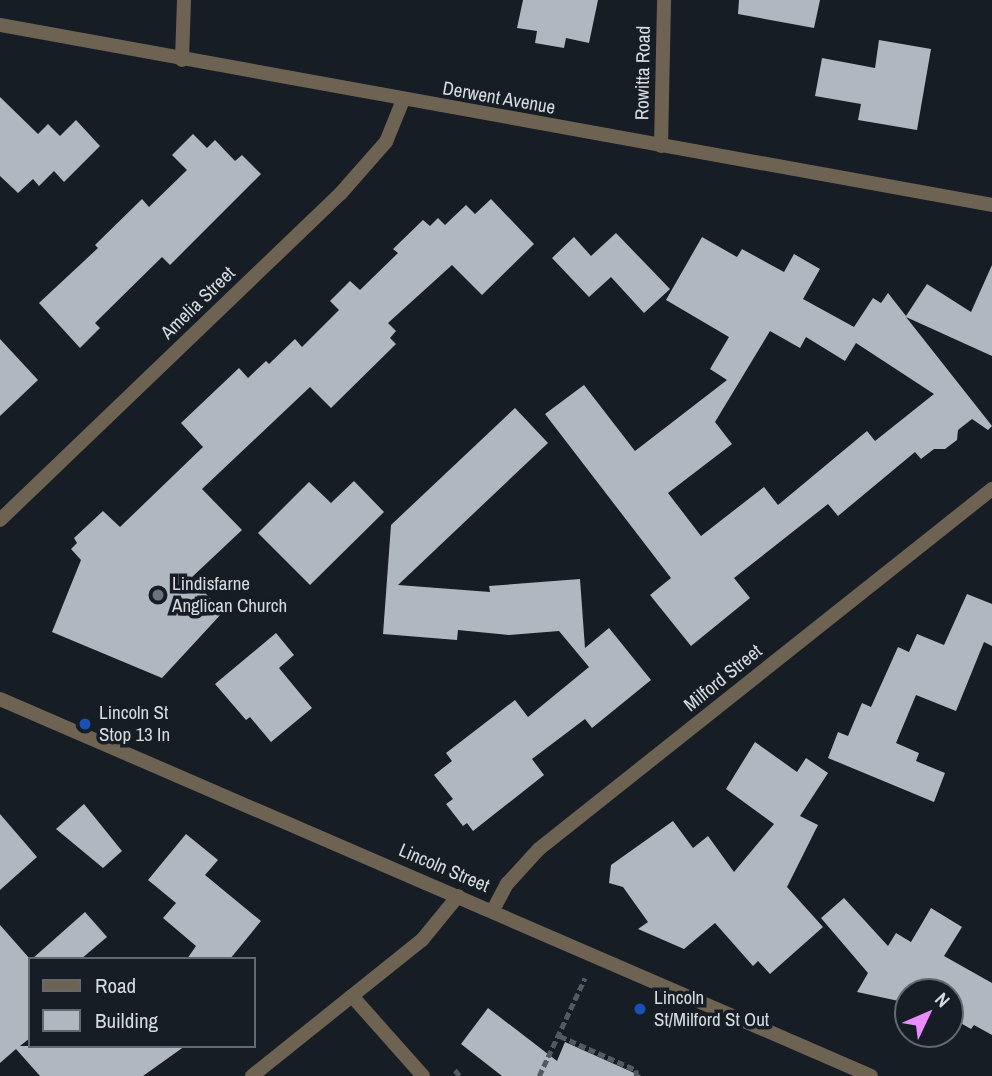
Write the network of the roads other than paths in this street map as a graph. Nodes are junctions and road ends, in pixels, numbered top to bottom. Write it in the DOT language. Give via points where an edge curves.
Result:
graph roads {
  1 [pos="184,0"];
  2 [pos="664,0"];
  3 [pos="0,26"];
  4 [pos="182,60"];
  5 [pos="403,100"];
  6 [pos="661,146"];
  7 [pos="992,205"];
  8 [pos="992,489"];
  9 [pos="0,520"];
  10 [pos="0,699"];
  11 [pos="458,896"];
  12 [pos="493,911"];
  13 [pos="352,996"];
  14 [pos="252,1076"];
  15 [pos="424,1076"];
  16 [pos="871,1076"];
  1 -- 4 [label="street"];
  2 -- 6 [label="street, Rowitta Road"];
  3 -- 4 [label="street, Derwent Avenue"];
  4 -- 5 [label="street, Derwent Avenue"];
  5 -- 6 [label="street, Derwent Avenue"];
  5 -- 9 [label="street, Amelia Street" via="386,142 341,194"];
  6 -- 7 [label="street, Derwent Avenue"];
  8 -- 12 [label="street, Milford Street" via="539,849 507,884"];
  10 -- 11 [label="street, Lincoln Street"];
  11 -- 12 [label="street, Lincoln Street"];
  11 -- 13 [label="street" via="422,940"];
  12 -- 16 [label="street, Lincoln Street"];
  13 -- 14 [label="street"];
  13 -- 15 [label="street"];
}
